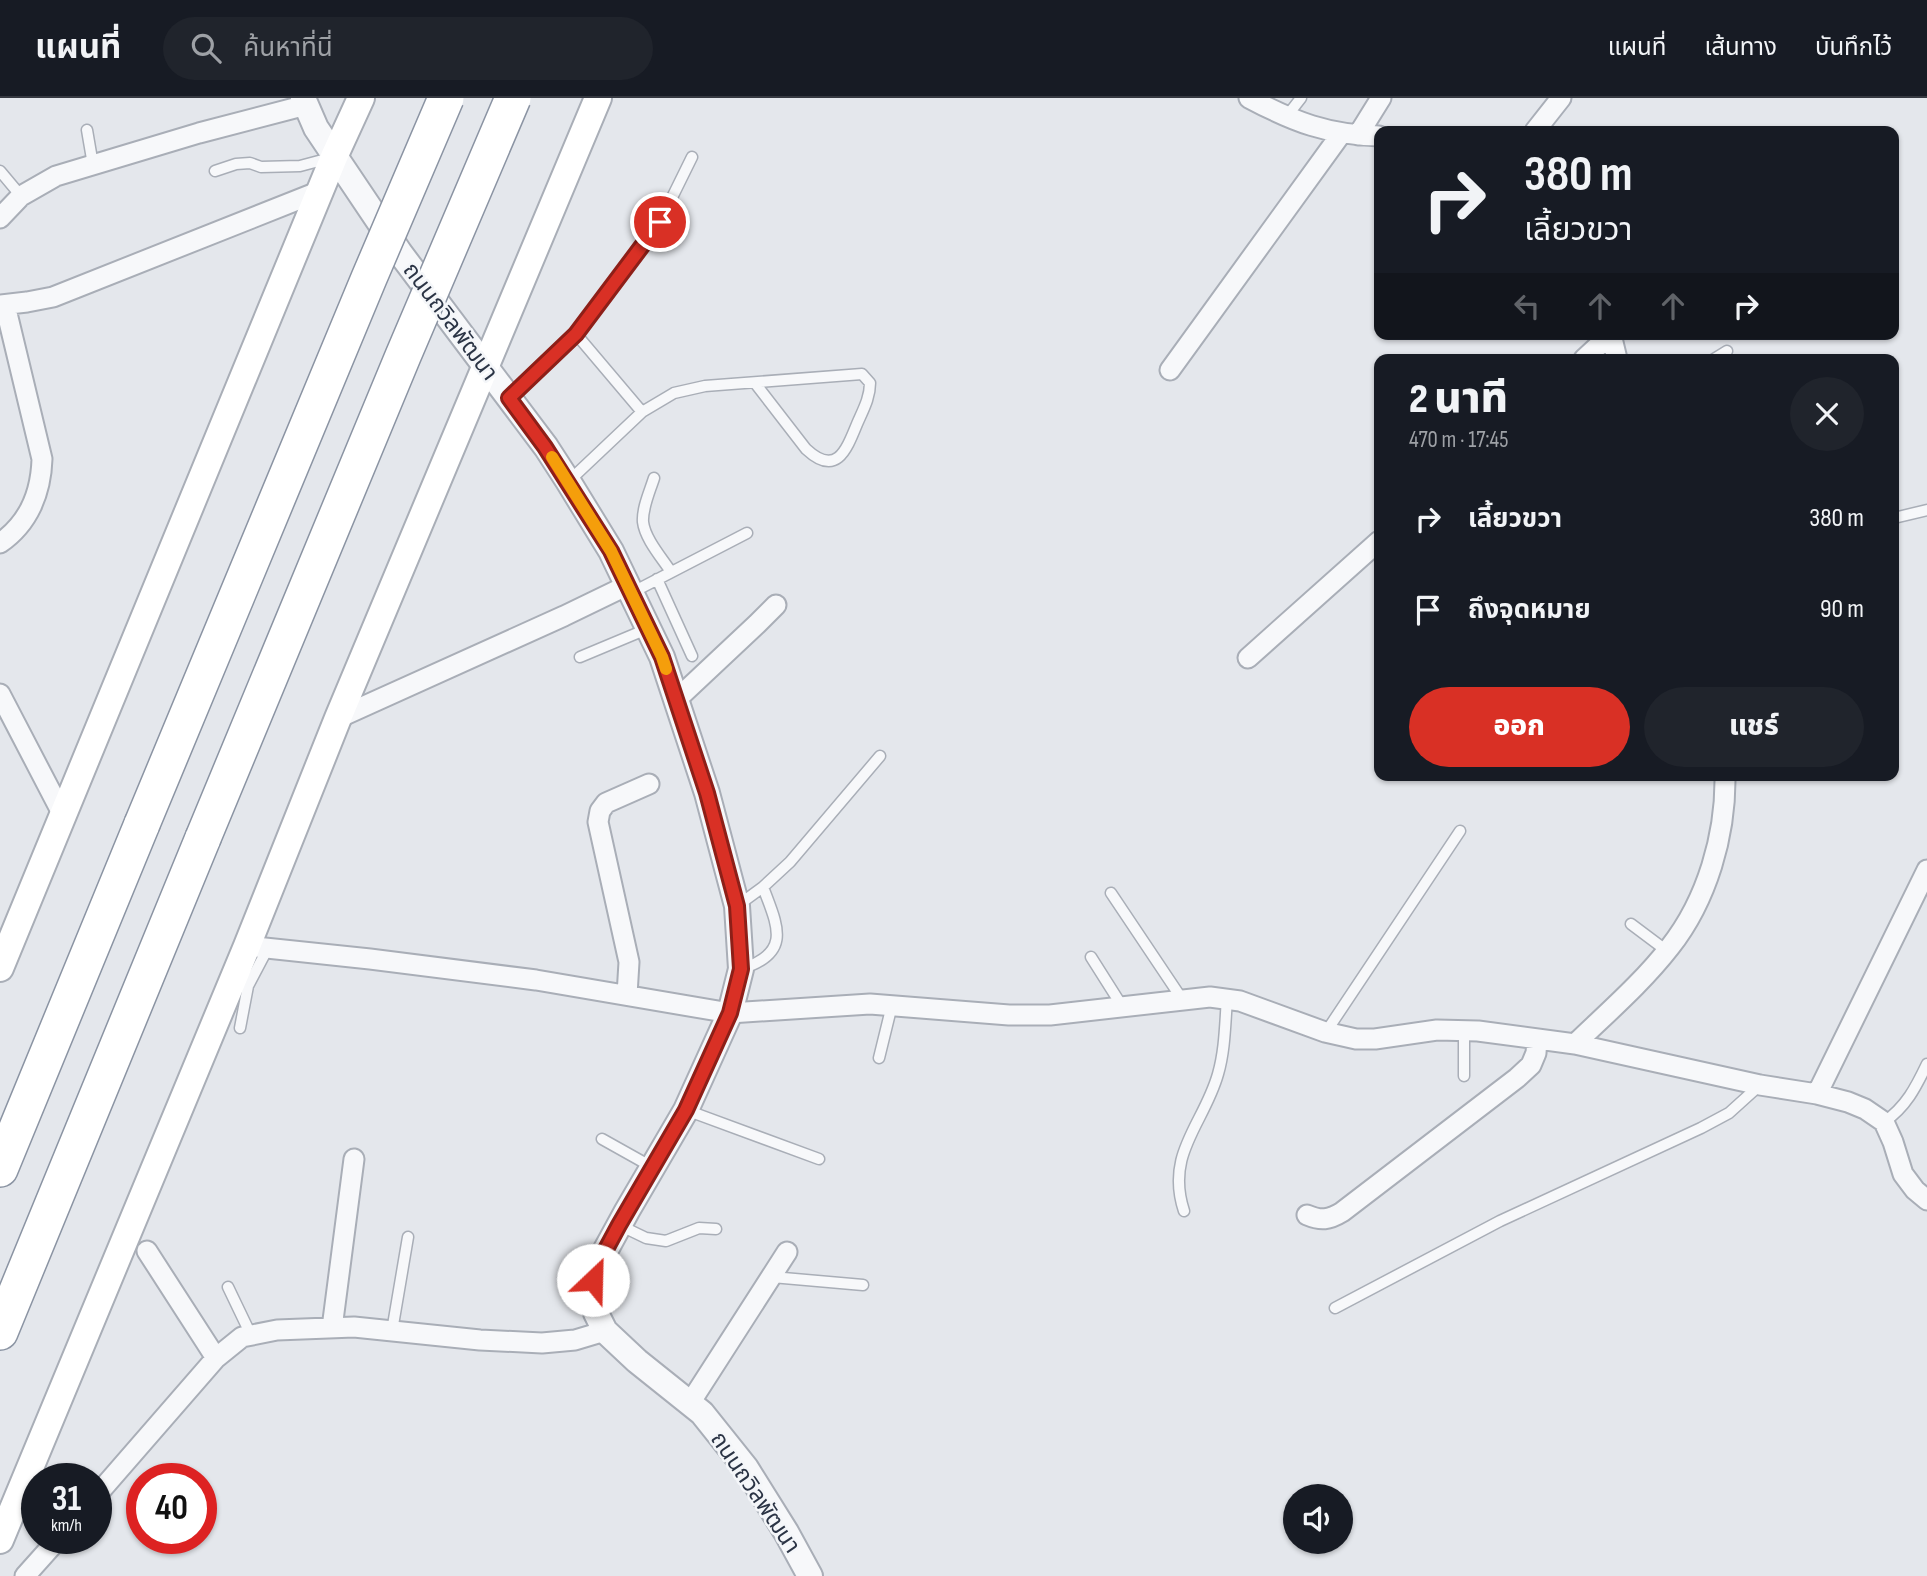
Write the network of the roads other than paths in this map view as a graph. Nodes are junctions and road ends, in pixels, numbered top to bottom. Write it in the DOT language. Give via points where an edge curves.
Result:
graph roads {
  1 [pos="360,98"];
  2 [pos="446,98"];
  3 [pos="513,98"];
  4 [pos="598,98"];
  5 [pos="1249,98"];
  6 [pos="1301,98"];
  7 [pos="1381,98"];
  8 [pos="1561,98"];
  9 [pos="305,102"];
  10 [pos="1287,116"];
  11 [pos="1539,126"];
  12 [pos="87,130"];
  13 [pos="1350,134"];
  14 [pos="1374,136"];
  15 [pos="334,157"];
  16 [pos="692,157"];
  17 [pos="93,165"];
  18 [pos="0,171"];
  19 [pos="215,171"];
  20 [pos="320,191"];
  21 [pos="21,196"];
  22 [pos="0,218"];
  23 [pos="3,305"];
  24 [pos="576,334"];
  25 [pos="1605,340"];
  26 [pos="1727,351"];
  27 [pos="1589,354"];
  28 [pos="1722,354"];
  29 [pos="485,367"];
  30 [pos="1170,370"];
  31 [pos="755,383"];
  32 [pos="509,398"];
  33 [pos="642,412"];
  34 [pos="654,478"];
  35 [pos="568,481"];
  36 [pos="1927,510"];
  37 [pos="1899,517"];
  38 [pos="747,533"];
  39 [pos="0,543"];
  40 [pos="1374,545"];
  41 [pos="671,572"];
  42 [pos="657,579"];
  43 [pos="630,589"];
  44 [pos="776,604"];
  45 [pos="649,628"];
  46 [pos="692,656"];
  47 [pos="580,657"];
  48 [pos="1248,658"];
  49 [pos="0,694"];
  50 [pos="676,700"];
  51 [pos="338,718"];
  52 [pos="880,756"];
  53 [pos="1725,781"];
  54 [pos="649,784"];
  55 [pos="63,815"];
  56 [pos="1460,831"];
  57 [pos="1927,870"];
  58 [pos="763,887"];
  59 [pos="1111,893"];
  60 [pos="737,906"];
  61 [pos="1631,924"];
  62 [pos="257,947"];
  63 [pos="1667,951"];
  64 [pos="1091,957"];
  65 [pos="1,965"];
  66 [pos="741,969"];
  67 [pos="627,995"];
  68 [pos="1182,999"];
  69 [pos="1227,999"];
  70 [pos="892,1005"];
  71 [pos="1122,1006"];
  72 [pos="730,1013"];
  73 [pos="240,1028"];
  74 [pos="1464,1031"];
  75 [pos="1325,1032"];
  76 [pos="1537,1039"];
  77 [pos="1575,1044"];
  78 [pos="879,1058"];
  79 [pos="1927,1063"];
  80 [pos="1464,1076"];
  81 [pos="1760,1085"];
  82 [pos="1817,1094"];
  83 [pos="686,1110"];
  84 [pos="1884,1122"];
  85 [pos="602,1139"];
  86 [pos="354,1159"];
  87 [pos="819,1159"];
  88 [pos="652,1167"];
  89 [pos="0,1169"];
  90 [pos="1927,1200"];
  91 [pos="1184,1211"];
  92 [pos="1307,1215"];
  93 [pos="619,1225"];
  94 [pos="716,1229"];
  95 [pos="408,1237"];
  96 [pos="147,1251"];
  97 [pos="787,1252"];
  98 [pos="771,1277"];
  99 [pos="863,1285"];
  100 [pos="228,1287"];
  101 [pos="1335,1308"];
  102 [pos="332,1328"];
  103 [pos="392,1331"];
  104 [pos="605,1331"];
  105 [pos="0,1332"];
  106 [pos="251,1335"];
  107 [pos="216,1358"];
  108 [pos="690,1404"];
  109 [pos="112,1478"];
  110 [pos="0,1540"];
  111 [pos="45,1554"];
  112 [pos="25,1576"];
  113 [pos="810,1576"];
  1 -- 15 [label="main road"];
  2 -- 89 [label="highway, bridge"];
  3 -- 105 [label="highway, bridge"];
  4 -- 29 [label="main road"];
  5 -- 10 [label="street"];
  6 -- 10 [label="lane"];
  7 -- 13 [label="street"];
  8 -- 11 [label="street"];
  9 -- 15 [label="street, ถนนถวิลพัฒนา"];
  9 -- 17 [label="street"];
  10 -- 13 [label="street"];
  12 -- 17 [label="lane"];
  13 -- 14 [label="street"];
  13 -- 30 [label="street"];
  15 -- 19 [label="lane" via="300,166 250,163"];
  15 -- 20 [label="main road"];
  15 -- 29 [label="street, ถนนถวิลพัฒนา"];
  16 -- 24 [label="lane" via="660,222"];
  17 -- 21 [label="street" via="57,176"];
  18 -- 21 [label="lane"];
  20 -- 23 [label="street" via="53,297"];
  20 -- 55 [label="main road"];
  21 -- 22 [label="street"];
  23 -- 39 [label="street" via="41,458 41,479 23,522"];
  24 -- 32 [label="lane"];
  24 -- 33 [label="lane"];
  25 -- 27 [label="street"];
  26 -- 28 [label="lane"];
  29 -- 32 [label="street, ถนนถวิลพัฒนา"];
  29 -- 51 [label="main road"];
  31 -- 31 [label="lane" via="862,374 870,383 870,395 846,452 825,462 806,449"];
  31 -- 33 [label="lane" via="674,393"];
  32 -- 35 [label="street, ถนนถวิลพัฒนา"];
  33 -- 35 [label="lane"];
  34 -- 41 [label="lane" via="643,524"];
  35 -- 43 [label="street, ถนนถวิลพัฒนา"];
  36 -- 37 [label="lane"];
  38 -- 41 [label="lane"];
  40 -- 48 [label="street"];
  41 -- 42 [label="lane"];
  42 -- 43 [label="lane"];
  42 -- 46 [label="lane"];
  43 -- 45 [label="street, ถนนถวิลพัฒนา"];
  43 -- 51 [label="street"];
  44 -- 50 [label="street"];
  45 -- 47 [label="lane"];
  45 -- 50 [label="street, ถนนถวิลพัฒนา"];
  49 -- 55 [label="street"];
  50 -- 60 [label="street, ถนนถวิลพัฒนา"];
  51 -- 62 [label="main road"];
  52 -- 58 [label="lane"];
  53 -- 63 [label="street" via="1725,804 1709,872 1689,918"];
  54 -- 67 [label="street" via="607,803 598,822 629,962"];
  55 -- 65 [label="main road"];
  56 -- 75 [label="lane"];
  57 -- 82 [label="street"];
  58 -- 60 [label="lane"];
  58 -- 66 [label="lane" via="778,927 776,941 768,957"];
  59 -- 68 [label="lane"];
  60 -- 66 [label="street, ถนนถวิลพัฒนา"];
  61 -- 63 [label="lane"];
  62 -- 67 [label="street" via="370,958"];
  62 -- 73 [label="lane"];
  62 -- 110 [label="main road"];
  63 -- 77 [label="street"];
  64 -- 71 [label="lane"];
  66 -- 72 [label="street, ถนนถวิลพัฒนา"];
  67 -- 72 [label="street"];
  68 -- 69 [label="street"];
  68 -- 71 [label="street"];
  69 -- 75 [label="street"];
  69 -- 91 [label="lane" via="1218,1075 1184,1148 1177,1182"];
  70 -- 71 [label="street" via="1009,1015"];
  70 -- 72 [label="street"];
  70 -- 78 [label="lane"];
  72 -- 83 [label="street, ถนนถวิลพัฒนา"];
  74 -- 75 [label="street" via="1375,1039"];
  74 -- 76 [label="street"];
  74 -- 80 [label="lane"];
  76 -- 77 [label="street"];
  76 -- 92 [label="street" via="1531,1065 1397,1171 1335,1217"];
  77 -- 81 [label="street"];
  79 -- 84 [label="lane" via="1911,1095"];
  81 -- 82 [label="street"];
  81 -- 101 [label="lane" via="1735,1108 1701,1128 1500,1221"];
  82 -- 84 [label="street" via="1865,1109"];
  83 -- 87 [label="lane"];
  83 -- 88 [label="street, ถนนถวิลพัฒนา"];
  84 -- 90 [label="street" via="1903,1174"];
  85 -- 88 [label="lane"];
  86 -- 102 [label="street"];
  88 -- 93 [label="street, ถนนถวิลพัฒนา"];
  93 -- 94 [label="lane" via="646,1238 666,1241 699,1228"];
  93 -- 104 [label="street, ถนนถวิลพัฒนา" via="593,1280 596,1313"];
  95 -- 103 [label="lane"];
  96 -- 107 [label="street"];
  97 -- 98 [label="street"];
  98 -- 99 [label="lane"];
  98 -- 108 [label="street"];
  100 -- 106 [label="lane"];
  102 -- 103 [label="street"];
  102 -- 106 [label="street"];
  103 -- 104 [label="street" via="542,1343"];
  104 -- 108 [label="street, ถนนถวิลพัฒนา"];
  106 -- 107 [label="street"];
  107 -- 109 [label="street"];
  108 -- 113 [label="street, ถนนถวิลพัฒนา" via="746,1468"];
  111 -- 112 [label="street"];
}
